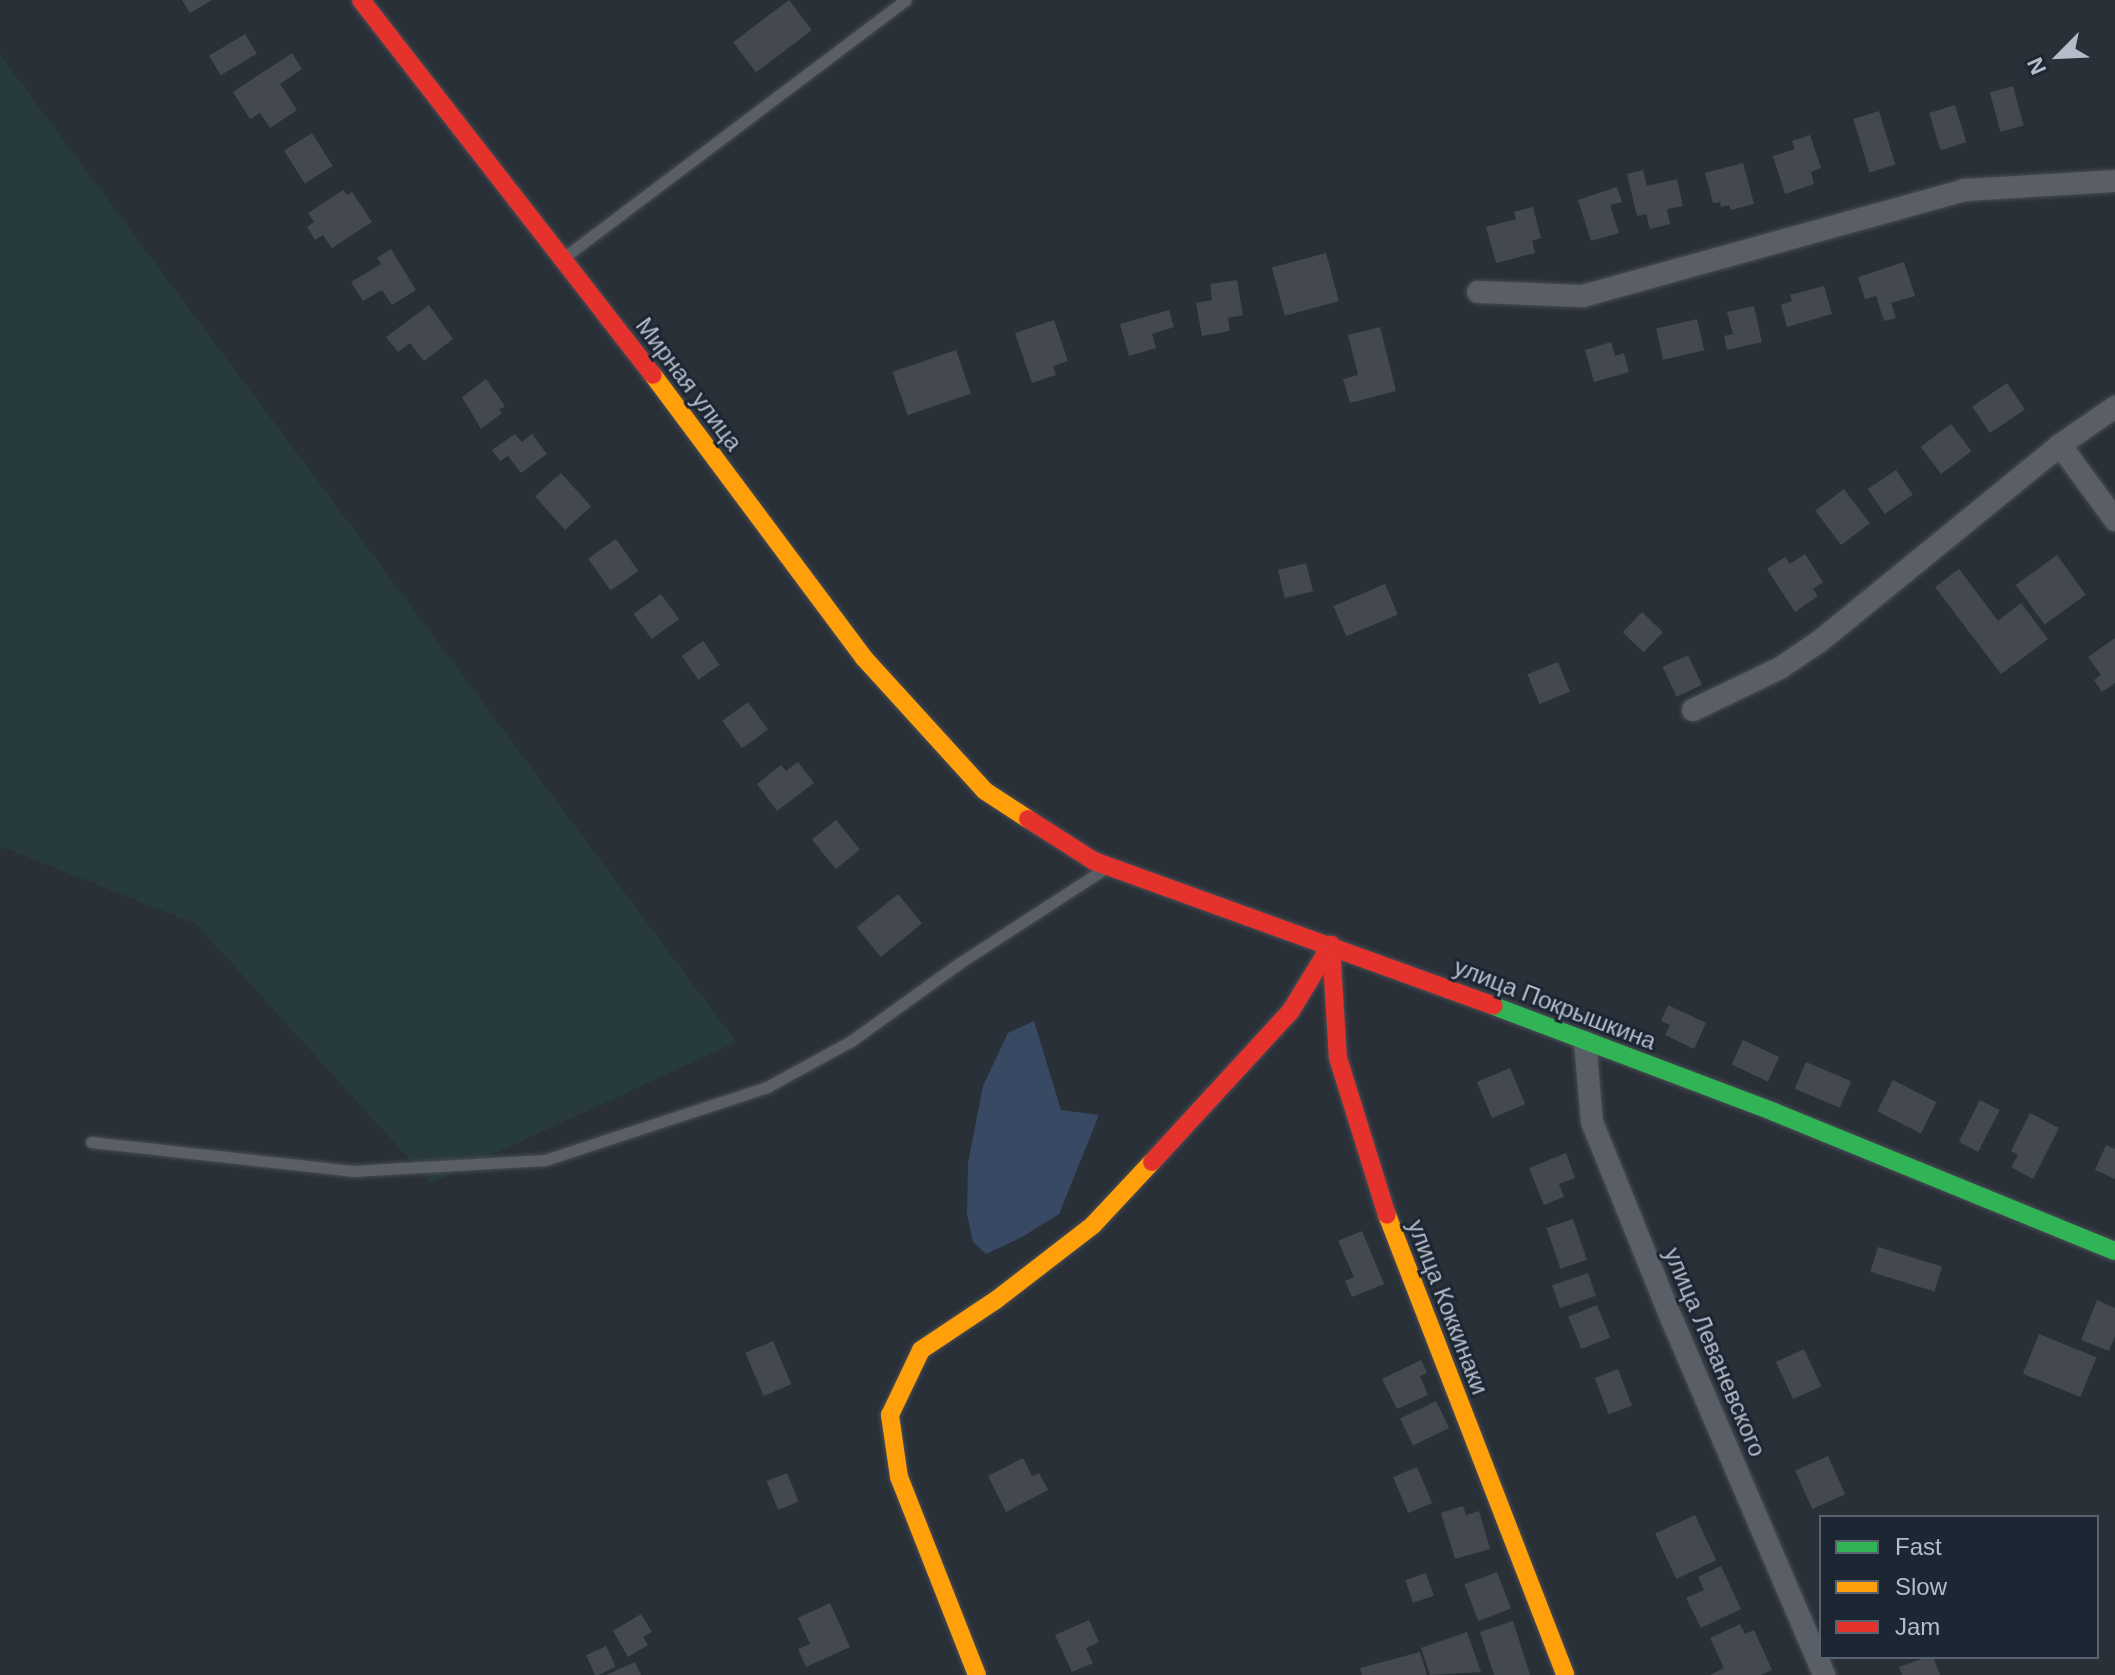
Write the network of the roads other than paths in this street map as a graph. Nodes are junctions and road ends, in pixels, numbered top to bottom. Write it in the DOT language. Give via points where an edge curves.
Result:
graph roads {
  1 [pos="361,0"];
  2 [pos="906,0"];
  3 [pos="2115,181"];
  4 [pos="564,257"];
  5 [pos="1478,292"];
  6 [pos="2115,407"];
  7 [pos="2060,445"];
  8 [pos="2115,520"];
  9 [pos="1693,710"];
  10 [pos="985,791"];
  11 [pos="1109,866"];
  12 [pos="1331,945"];
  13 [pos="1585,1042"];
  14 [pos="91,1142"];
  15 [pos="2115,1251"];
  16 [pos="977,1675"];
  17 [pos="1565,1675"];
  18 [pos="1824,1675"];
  1 -- 4 [label="street, Мирная улица"];
  2 -- 4 [label="lane"];
  3 -- 5 [label="street" via="1949,193 1583,296"];
  4 -- 10 [label="street, Мирная улица" via="864,658"];
  6 -- 7 [label="street"];
  7 -- 8 [label="street"];
  7 -- 9 [label="street" via="1820,641 1780,668"];
  10 -- 11 [label="street, улица Покрышкина"];
  11 -- 12 [label="street, улица Покрышкина"];
  11 -- 14 [label="lane" via="851,1041 767,1087 545,1160 352,1171"];
  12 -- 13 [label="street, улица Покрышкина"];
  12 -- 16 [label="street" via="1290,1012 1093,1225 921,1350 890,1415 899,1477"];
  12 -- 17 [label="street, улица Коккинаки" via="1338,1058 1376,1187"];
  13 -- 15 [label="street, улица Покрышкина" via="1774,1112"];
  13 -- 18 [label="street, улица Леваневского" via="1592,1122"];
}
